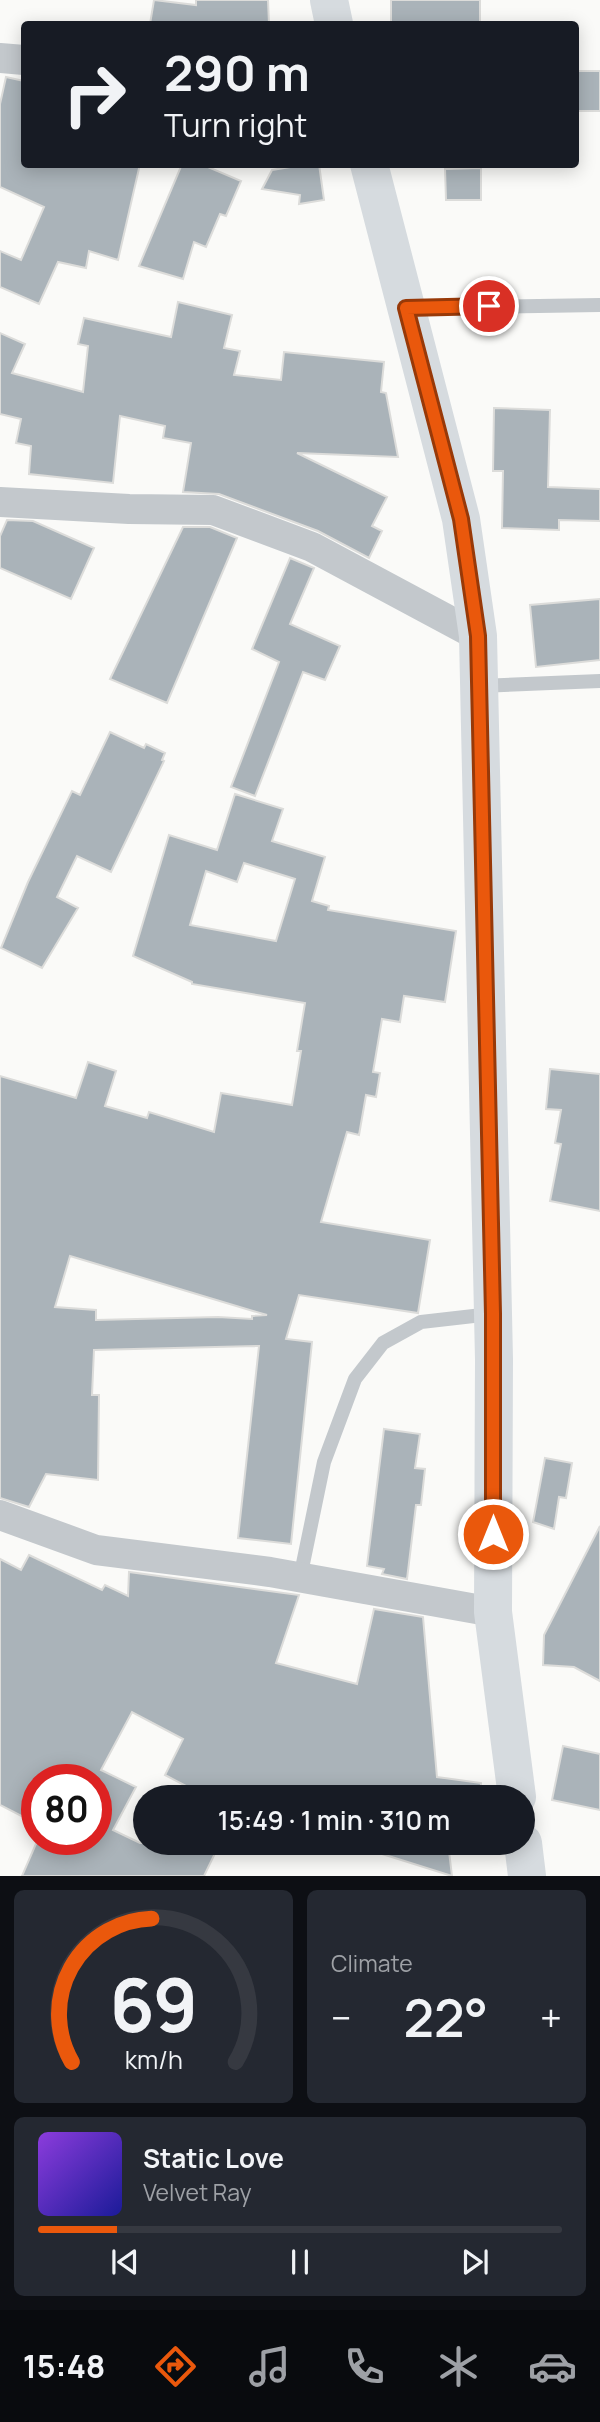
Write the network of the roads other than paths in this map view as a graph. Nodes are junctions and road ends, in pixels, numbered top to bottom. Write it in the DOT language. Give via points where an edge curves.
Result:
graph roads {
  1 [pos="328,0"];
  2 [pos="333,21"];
  3 [pos="0,58"];
  4 [pos="21,60"];
  5 [pos="370,168"];
  6 [pos="600,305"];
  7 [pos="406,308"];
  8 [pos="0,502"];
  9 [pos="478,636"];
  10 [pos="600,681"];
  11 [pos="479,686"];
  12 [pos="493,1314"];
  13 [pos="0,1515"];
  14 [pos="300,1578"];
  15 [pos="493,1612"];
  16 [pos="515,1785"];
  17 [pos="524,1855"];
  18 [pos="527,1876"];
  1 -- 2 [label="highway"];
  3 -- 4 [label="street"];
  5 -- 7 [label="highway"];
  6 -- 7 [label="lane"];
  7 -- 9 [label="highway" via="461,519"];
  8 -- 9 [label="street" via="213,510 312,547"];
  9 -- 11 [label="highway"];
  10 -- 11 [label="lane"];
  11 -- 12 [label="highway"];
  12 -- 14 [label="lane" via="421,1322 383,1343 355,1379 324,1462"];
  12 -- 15 [label="highway"];
  13 -- 14 [label="street" via="96,1550"];
  14 -- 15 [label="street"];
  15 -- 16 [label="highway"];
  17 -- 18 [label="highway"];
}
